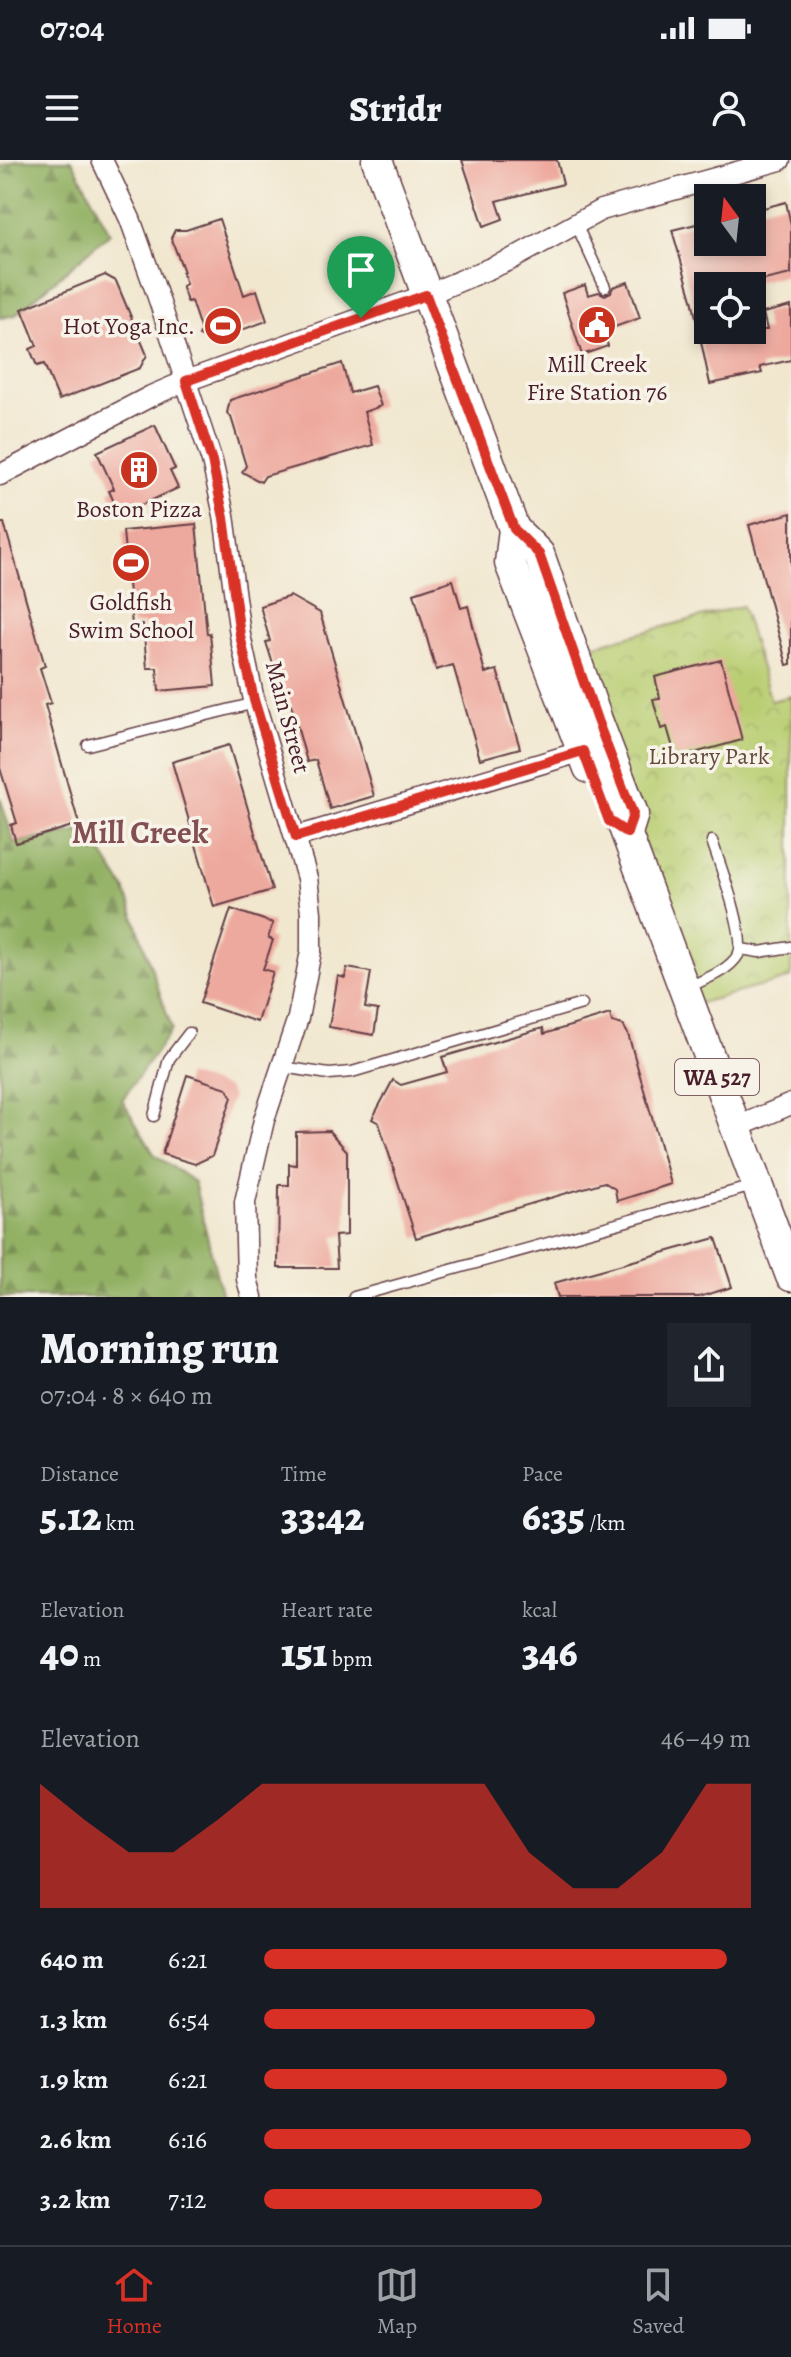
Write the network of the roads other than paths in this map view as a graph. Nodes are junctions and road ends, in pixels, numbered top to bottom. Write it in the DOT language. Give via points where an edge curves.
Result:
graph roads {
  1 [pos="102,160"];
  2 [pos="377,160"];
  3 [pos="780,160"];
  4 [pos="742,165"];
  5 [pos="576,224"];
  6 [pos="605,287"];
  7 [pos="426,295"];
  8 [pos="186,381"];
  9 [pos="0,475"];
  10 [pos="514,529"];
  11 [pos="255,703"];
  12 [pos="88,745"];
  13 [pos="583,751"];
  14 [pos="627,833"];
  15 [pos="296,837"];
  16 [pos="712,841"];
  17 [pos="791,947"];
  18 [pos="741,949"];
  19 [pos="685,989"];
  20 [pos="582,1004"];
  21 [pos="189,1033"];
  22 [pos="282,1067"];
  23 [pos="791,1104"];
  24 [pos="154,1116"];
  25 [pos="735,1128"];
  26 [pos="757,1185"];
  27 [pos="791,1276"];
  28 [pos="252,1297"];
  29 [pos="354,1297"];
  1 -- 8 [label="street, Main Street" via="128,215"];
  2 -- 7 [label="main road, WA 527"];
  3 -- 4 [label="street"];
  4 -- 5 [label="street" via="601,210"];
  5 -- 6 [label="lane"];
  5 -- 7 [label="street" via="510,260"];
  7 -- 8 [label="street"];
  7 -- 10 [label="main road, WA 527"];
  8 -- 9 [label="street"];
  8 -- 11 [label="street, Main Street" via="212,461"];
  10 -- 13 [label="main road, WA 527" via="510,563"];
  10 -- 14 [label="main road, WA 527" via="539,554 633,814"];
  11 -- 12 [label="lane"];
  11 -- 15 [label="street, Main Street"];
  13 -- 14 [label="main road, WA 527" via="609,821"];
  13 -- 15 [label="street"];
  14 -- 19 [label="main road, WA 527"];
  15 -- 22 [label="street, Main Street" via="307,878 311,951"];
  16 -- 18 [label="lane"];
  17 -- 18 [label="lane"];
  18 -- 19 [label="lane" via="716,973"];
  19 -- 25 [label="main road, WA 527"];
  20 -- 22 [label="lane" via="352,1072"];
  21 -- 24 [label="lane" via="169,1059"];
  22 -- 28 [label="street, Main Street" via="245,1202"];
  23 -- 25 [label="street"];
  25 -- 26 [label="main road, WA 527"];
  26 -- 27 [label="main road, WA 527"];
  26 -- 29 [label="lane"];
}
